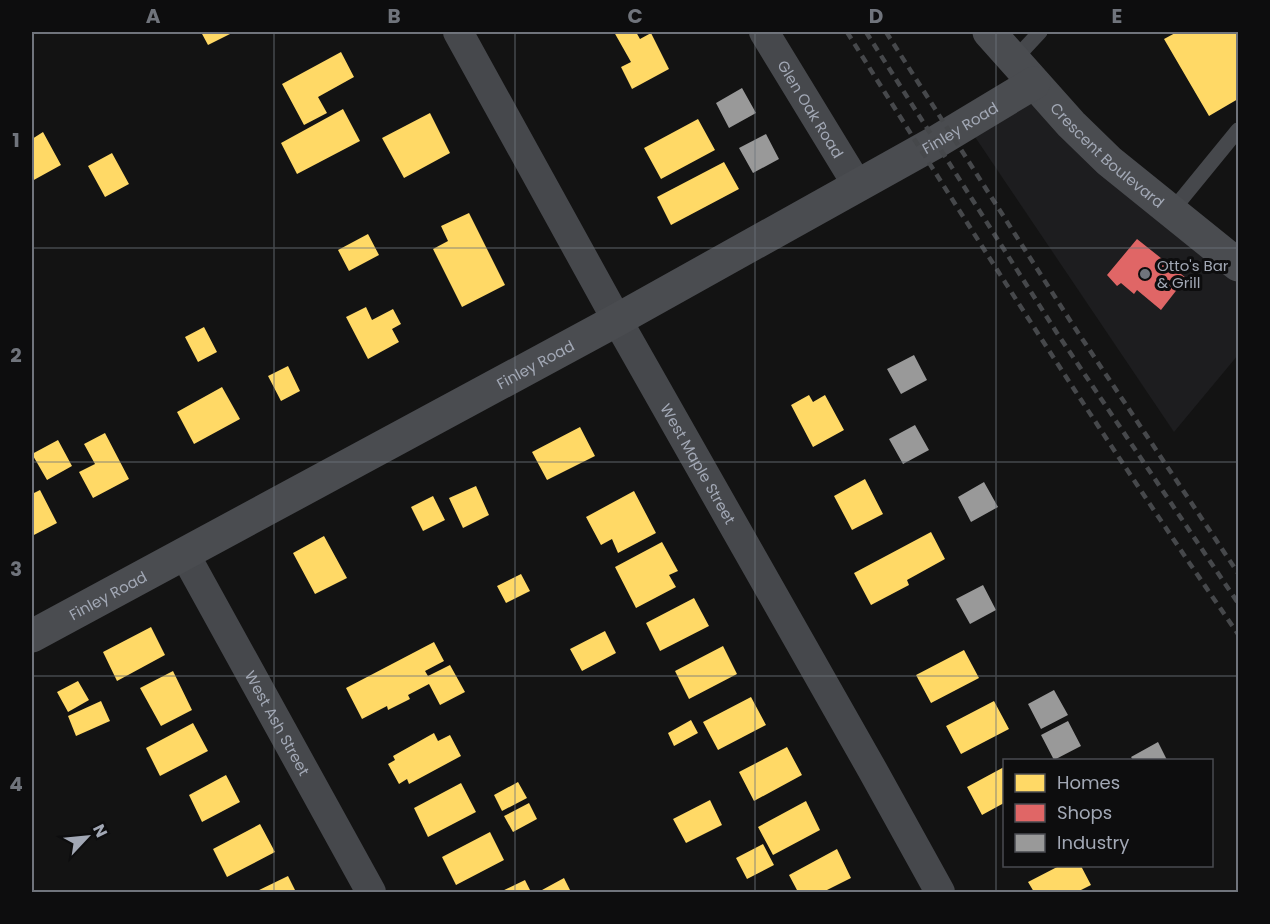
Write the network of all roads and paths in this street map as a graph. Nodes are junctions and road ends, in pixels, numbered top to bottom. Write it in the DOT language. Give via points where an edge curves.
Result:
graph roads {
  1 [pos="458,32"];
  2 [pos="764,32"];
  3 [pos="989,32"];
  4 [pos="1040,32"];
  5 [pos="1024,71"];
  6 [pos="1239,130"];
  7 [pos="858,186"];
  8 [pos="1171,212"];
  9 [pos="1239,265"];
  10 [pos="617,320"];
  11 [pos="184,553"];
  12 [pos="32,636"];
  13 [pos="371,892"];
  14 [pos="940,892"];
  1 -- 10 [label="street, West Maple Street"];
  2 -- 7 [label="street, Glen Oak Road"];
  3 -- 5 [label="main road, Crescent Boulevard"];
  4 -- 5 [label="lane"];
  5 -- 7 [label="main road, Finley Road"];
  5 -- 8 [label="main road, Crescent Boulevard" via="1109,161"];
  6 -- 8 [label="lane"];
  7 -- 10 [label="main road, Finley Road"];
  8 -- 9 [label="main road, Crescent Boulevard"];
  10 -- 11 [label="main road, Finley Road"];
  10 -- 14 [label="street, West Maple Street"];
  11 -- 12 [label="main road, Finley Road"];
  11 -- 13 [label="street, West Ash Street"];
}
